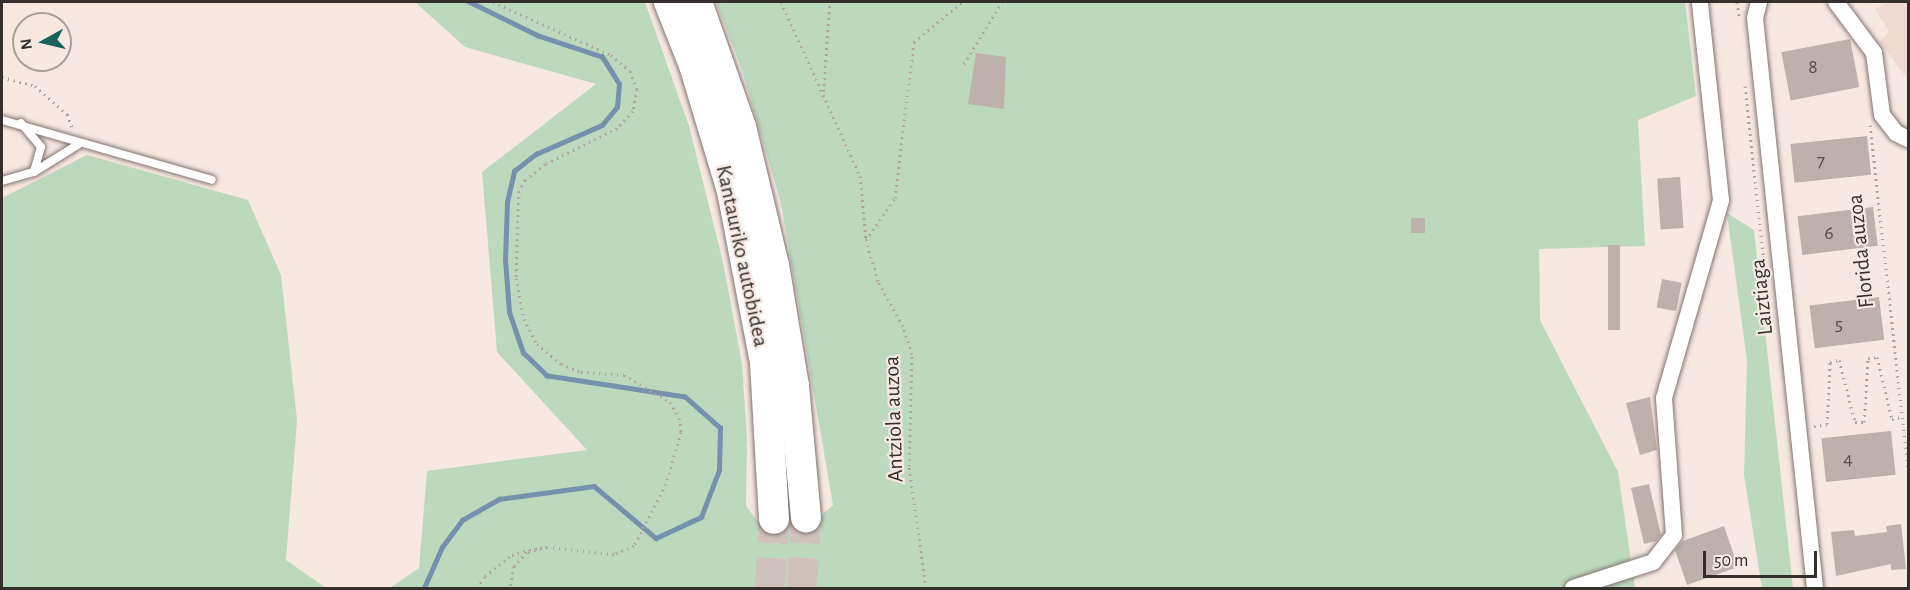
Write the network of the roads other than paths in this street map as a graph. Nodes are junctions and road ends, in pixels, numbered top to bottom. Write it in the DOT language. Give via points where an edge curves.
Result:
graph roads {
  1 [pos="669,2"];
  2 [pos="697,2"];
  3 [pos="1700,2"];
  4 [pos="1759,2"];
  5 [pos="1836,2"];
  6 [pos="2,120"];
  7 [pos="20,123"];
  8 [pos="1908,139"];
  9 [pos="79,144"];
  10 [pos="34,172"];
  11 [pos="212,180"];
  12 [pos="2,181"];
  13 [pos="806,517"];
  14 [pos="774,519"];
  15 [pos="1573,588"];
  16 [pos="1815,588"];
  1 -- 14 [label="highway, Kantauriko autobidea" via="694,65 732,191 765,363"];
  2 -- 13 [label="highway, Kantauriko autobidea" via="741,127 774,265 794,386"];
  3 -- 15 [label="street" via="1721,200 1664,398 1674,535 1653,562"];
  4 -- 16 [label="street, Laiztiaga" via="1755,27"];
  5 -- 8 [label="street" via="1874,53 1882,115 1896,133"];
  6 -- 7 [label="lane"];
  7 -- 9 [label="lane"];
  7 -- 10 [label="lane" via="41,147"];
  9 -- 10 [label="lane"];
  9 -- 11 [label="lane"];
  10 -- 12 [label="lane"];
}
